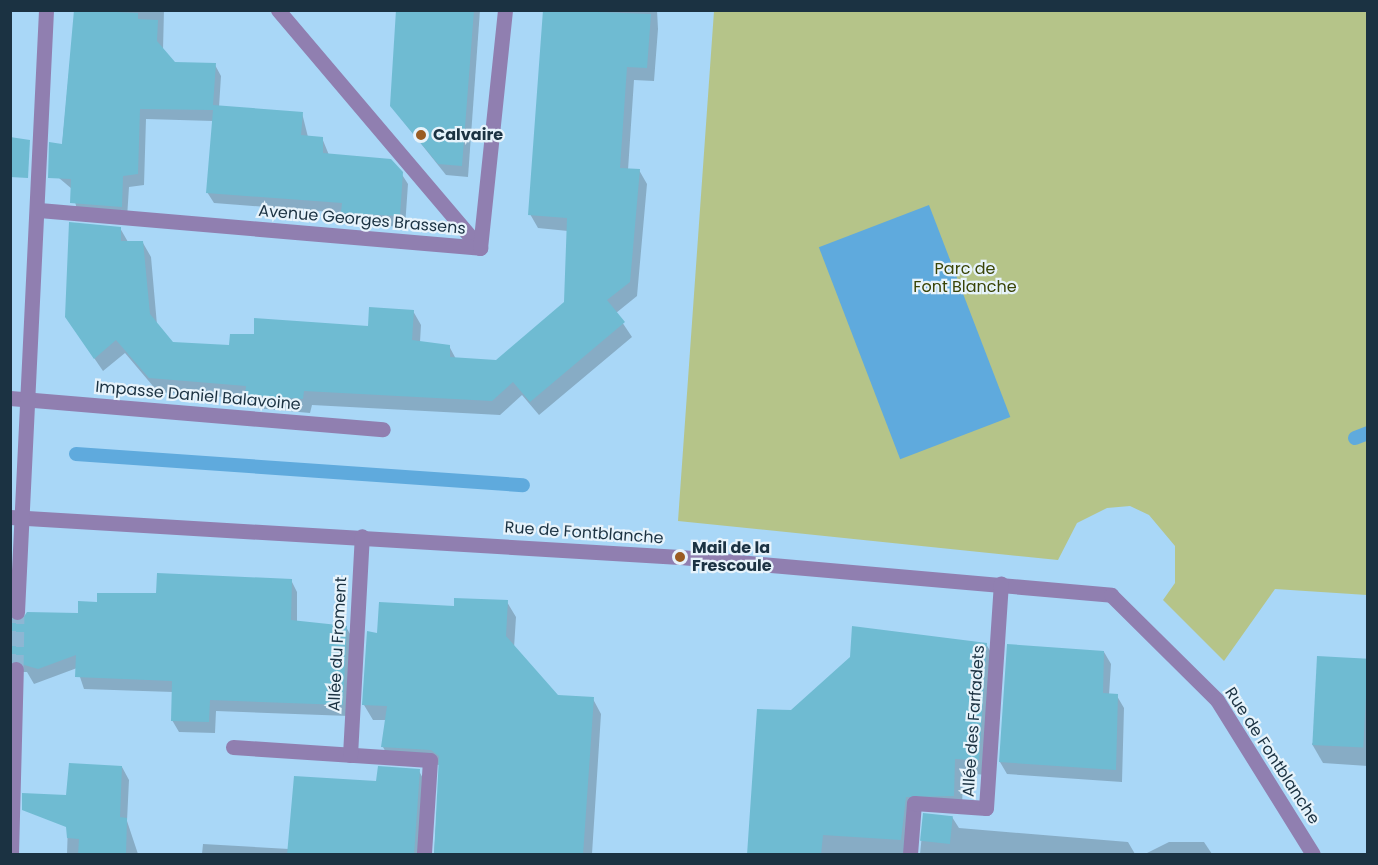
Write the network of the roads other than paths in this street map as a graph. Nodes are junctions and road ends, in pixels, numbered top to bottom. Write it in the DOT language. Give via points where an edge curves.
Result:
graph roads {
  1 [pos="46,10"];
  2 [pos="278,10"];
  3 [pos="505,10"];
  4 [pos="39,210"];
  5 [pos="480,248"];
  6 [pos="10,398"];
  7 [pos="28,399"];
  8 [pos="383,429"];
  9 [pos="15,517"];
  10 [pos="362,536"];
  11 [pos="1001,583"];
  12 [pos="17,612"];
  13 [pos="16,669"];
  14 [pos="233,747"];
  15 [pos="350,755"];
  16 [pos="11,855"];
  17 [pos="424,855"];
  18 [pos="910,855"];
  19 [pos="1313,855"];
  1 -- 4 [label="street"];
  2 -- 5 [label="street"];
  3 -- 5 [label="street, Avenue Georges Brassens"];
  4 -- 5 [label="street, Avenue Georges Brassens"];
  4 -- 7 [label="street"];
  6 -- 7 [label="street, Impasse Daniel Balavoine"];
  7 -- 8 [label="street, Impasse Daniel Balavoine"];
  7 -- 9 [label="street"];
  9 -- 10 [label="street, Rue de Fontblanche"];
  9 -- 12 [label="street"];
  10 -- 11 [label="street, Rue de Fontblanche"];
  10 -- 15 [label="street, Allée du Froment"];
  11 -- 18 [label="street, Allée des Farfadets" via="986,808 914,803"];
  11 -- 19 [label="street, Rue de Fontblanche" via="1111,595 1217,700"];
  13 -- 16 [label="street"];
  14 -- 15 [label="street"];
  15 -- 17 [label="street" via="430,760"];
}
